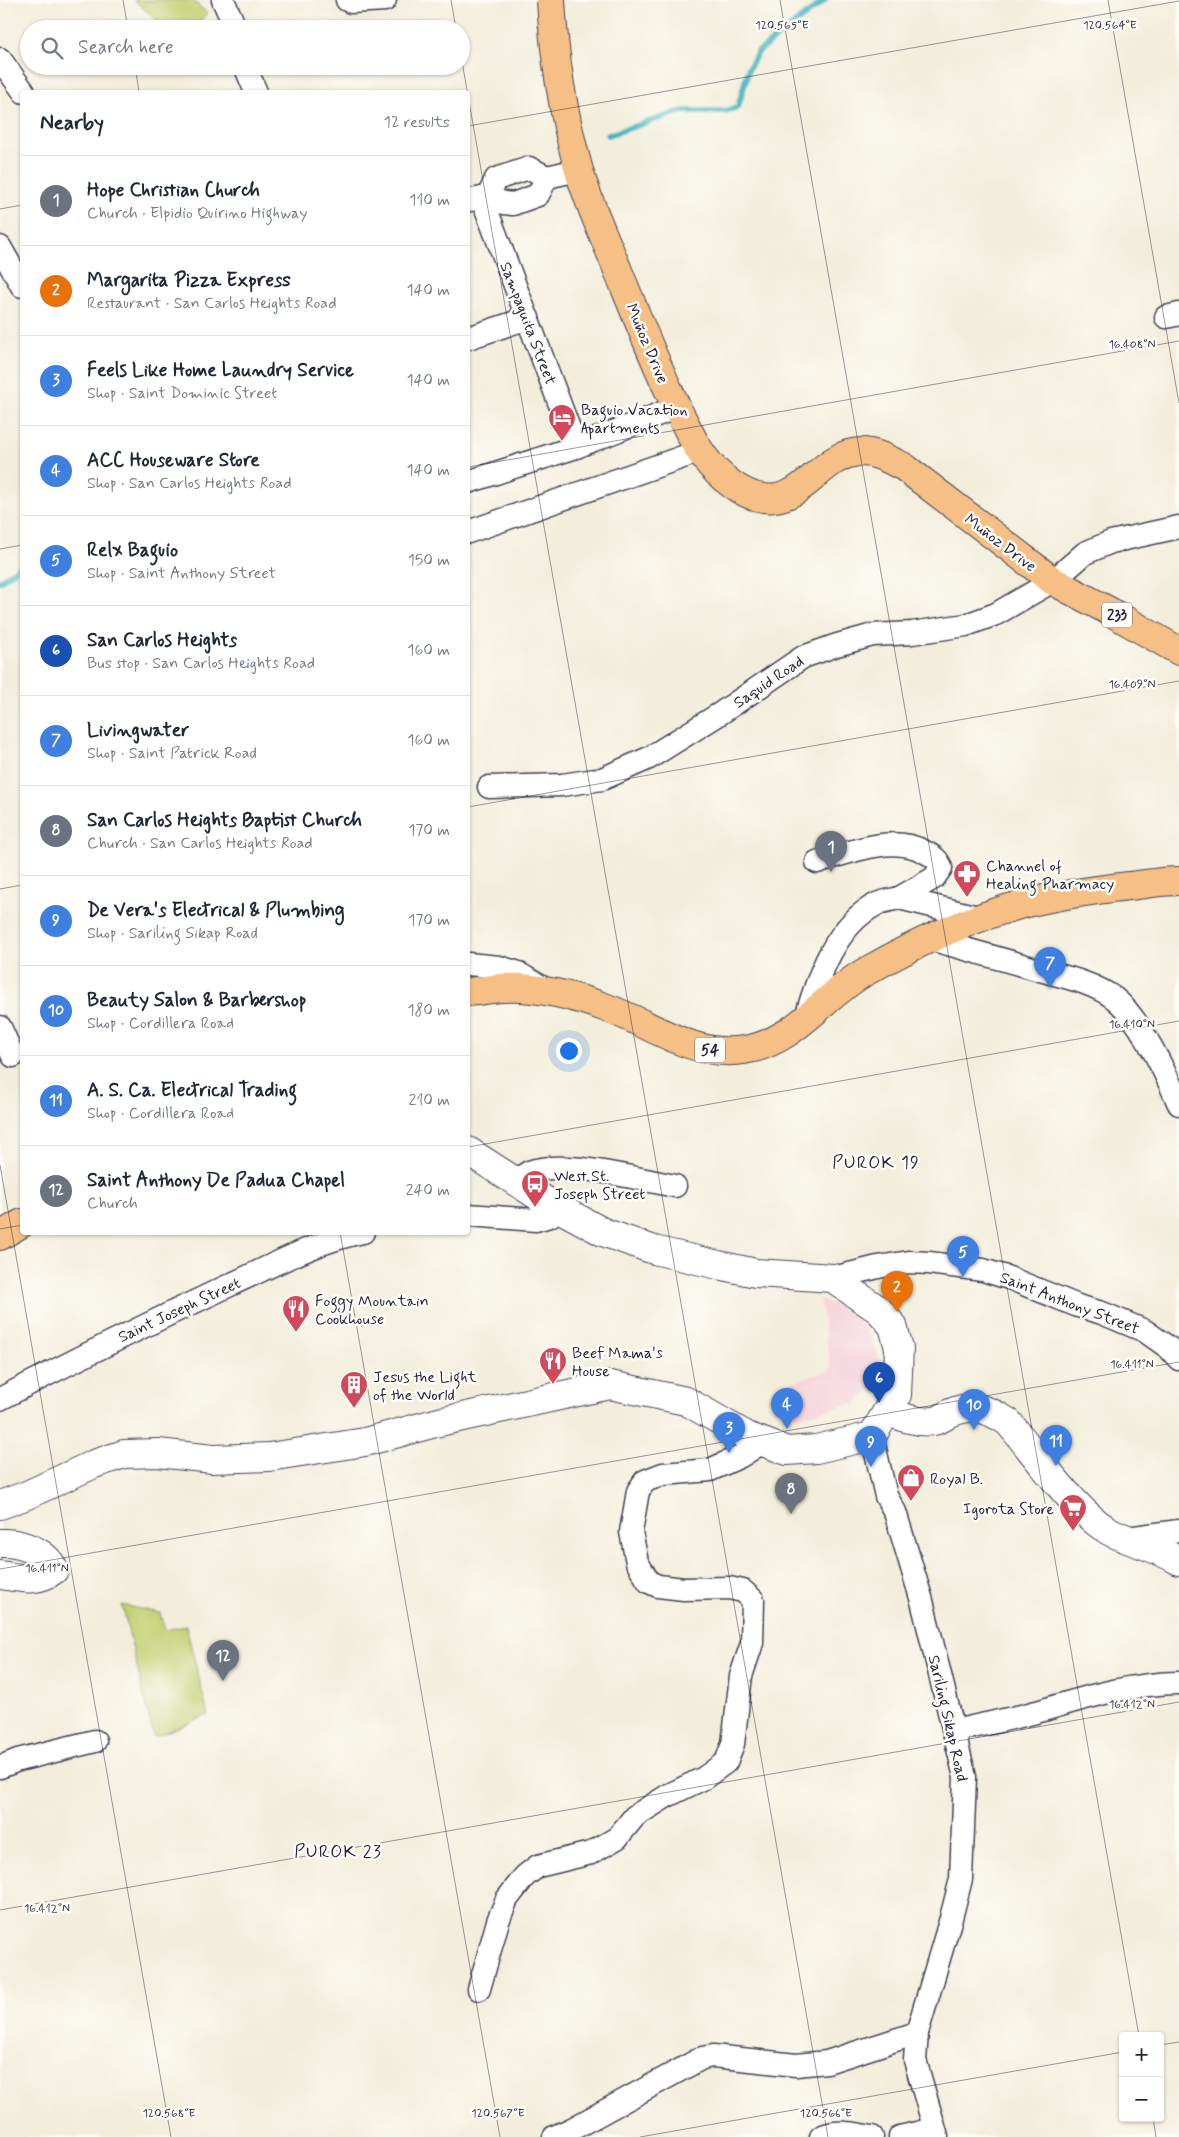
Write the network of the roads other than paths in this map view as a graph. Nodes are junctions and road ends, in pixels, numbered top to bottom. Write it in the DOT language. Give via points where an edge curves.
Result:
graph roads {
  1 [pos="223,0"];
  2 [pos="347,0"];
  3 [pos="385,0"];
  4 [pos="551,0"];
  5 [pos="232,20"];
  6 [pos="0,59"];
  7 [pos="249,75"];
  8 [pos="23,90"];
  9 [pos="255,90"];
  10 [pos="578,170"];
  11 [pos="479,198"];
  12 [pos="0,247"];
  13 [pos="20,282"];
  14 [pos="528,318"];
  15 [pos="470,337"];
  16 [pos="677,407"];
  17 [pos="576,447"];
  18 [pos="700,451"];
  19 [pos="470,481"];
  20 [pos="1179,527"];
  21 [pos="470,531"];
  22 [pos="1053,581"];
  23 [pos="1179,651"];
  24 [pos="489,787"];
  25 [pos="817,862"];
  26 [pos="1176,880"];
  27 [pos="899,898"];
  28 [pos="982,918"];
  29 [pos="930,939"];
  30 [pos="470,964"];
  31 [pos="470,992"];
  32 [pos="550,992"];
  33 [pos="806,1018"];
  34 [pos="0,1027"];
  35 [pos="12,1056"];
  36 [pos="1179,1104"];
  37 [pos="470,1151"];
  38 [pos="517,1181"];
  39 [pos="674,1186"];
  40 [pos="559,1208"];
  41 [pos="470,1215"];
  42 [pos="20,1223"];
  43 [pos="349,1235"];
  44 [pos="0,1236"];
  45 [pos="833,1278"];
  46 [pos="1179,1359"];
  47 [pos="0,1399"];
  48 [pos="887,1411"];
  49 [pos="872,1436"];
  50 [pos="763,1442"];
  51 [pos="0,1505"];
  52 [pos="1179,1531"];
  53 [pos="1127,1538"];
  54 [pos="0,1543"];
  55 [pos="1179,1561"];
  56 [pos="0,1575"];
  57 [pos="1179,1683"];
  58 [pos="954,1731"];
  59 [pos="95,1741"];
  60 [pos="0,1767"];
  61 [pos="479,1989"];
  62 [pos="917,2033"];
  63 [pos="936,2133"];
  64 [pos="554,2137"];
  65 [pos="821,2137"];
  66 [pos="872,2137"];
  67 [pos="900,2137"];
  1 -- 5 [label="street"];
  2 -- 3 [label="street"];
  4 -- 10 [label="main road, Muñoz Drive / 233" via="564,106"];
  6 -- 8 [label="street"];
  7 -- 9 [label="street"];
  10 -- 11 [label="street, Sampaguita Street" via="548,177 538,195 512,204"];
  10 -- 16 [label="main road, Muñoz Drive / 233" via="652,356"];
  11 -- 14 [label="street, Sampaguita Street"];
  12 -- 13 [label="street"];
  14 -- 15 [label="street"];
  14 -- 17 [label="street, Sampaguita Street"];
  16 -- 17 [label="street"];
  16 -- 18 [label="main road, Muñoz Drive / 233"];
  17 -- 19 [label="street"];
  18 -- 21 [label="street"];
  18 -- 22 [label="main road, Muñoz Drive / 233" via="712,467 734,486 766,498 788,495 803,487 832,462 851,454 861,452 879,456 904,467"];
  20 -- 22 [label="street, Saquid Road" via="1102,545 1085,553"];
  22 -- 23 [label="main road, Muñoz Drive / 233"];
  22 -- 24 [label="street, Saquid Road" via="996,614 966,625 873,635 804,657 664,749 602,779 562,785"];
  25 -- 27 [label="street" via="881,846 914,846 933,857 941,868 934,878"];
  26 -- 28 [label="main road, 54" via="1034,902"];
  27 -- 28 [label="street"];
  27 -- 33 [label="street" via="876,904 846,930 824,964"];
  28 -- 29 [label="main road, 54"];
  29 -- 33 [label="main road, 54" via="863,973"];
  29 -- 36 [label="street" via="1063,977 1114,998 1147,1041"];
  30 -- 32 [label="street" via="516,972"];
  31 -- 32 [label="main road, 54" via="503,988"];
  32 -- 33 [label="main road, 54" via="608,1009 691,1046 720,1052 766,1045"];
  34 -- 35 [label="street"];
  37 -- 38 [label="street"];
  38 -- 39 [label="street" via="528,1172 550,1168 601,1171"];
  38 -- 40 [label="street"];
  40 -- 41 [label="street" via="550,1216 536,1220"];
  40 -- 45 [label="street" via="603,1232 654,1250 756,1273"];
  42 -- 44 [label="main road"];
  43 -- 47 [label="street, Saint Joseph Street" via="276,1264 102,1346"];
  45 -- 46 [label="street, Saint Anthony Street" via="909,1262 983,1270 1145,1330"];
  45 -- 48 [label="street" via="879,1310 893,1326 900,1348 898,1395"];
  48 -- 49 [label="street"];
  48 -- 53 [label="street" via="921,1422 935,1421 963,1409 979,1407 992,1411 1008,1422 1090,1516"];
  49 -- 50 [label="street" via="816,1449 787,1451"];
  49 -- 58 [label="street, Sariling Sikap Road" via="886,1496 895,1512 922,1601"];
  50 -- 51 [label="street" via="686,1401 610,1385 346,1446 269,1458 214,1459 158,1453 124,1454"];
  50 -- 61 [label="street" via="710,1470 663,1474 645,1481 638,1491 632,1532 637,1562 649,1582 684,1589 729,1588 743,1591 753,1600 752,1643 742,1676 734,1744 726,1762 704,1778 635,1816 617,1838 591,1853 538,1866 525,1876 507,1899 498,1921"];
  52 -- 53 [label="street"];
  53 -- 55 [label="street" via="1164,1551"];
  54 -- 56 [label="street" via="43,1554 54,1570 45,1577 27,1579"];
  57 -- 58 [label="street" via="1069,1701"];
  58 -- 62 [label="street, Sariling Sikap Road" via="966,1776 961,1879"];
  59 -- 60 [label="street"];
  62 -- 63 [label="street, Sariling Sikap Road" via="915,2060"];
  62 -- 64 [label="street" via="827,2062 796,2065 713,2056 702,2058"];
  63 -- 67 [label="street"];
  65 -- 66 [label="street" via="835,2133"];
}
